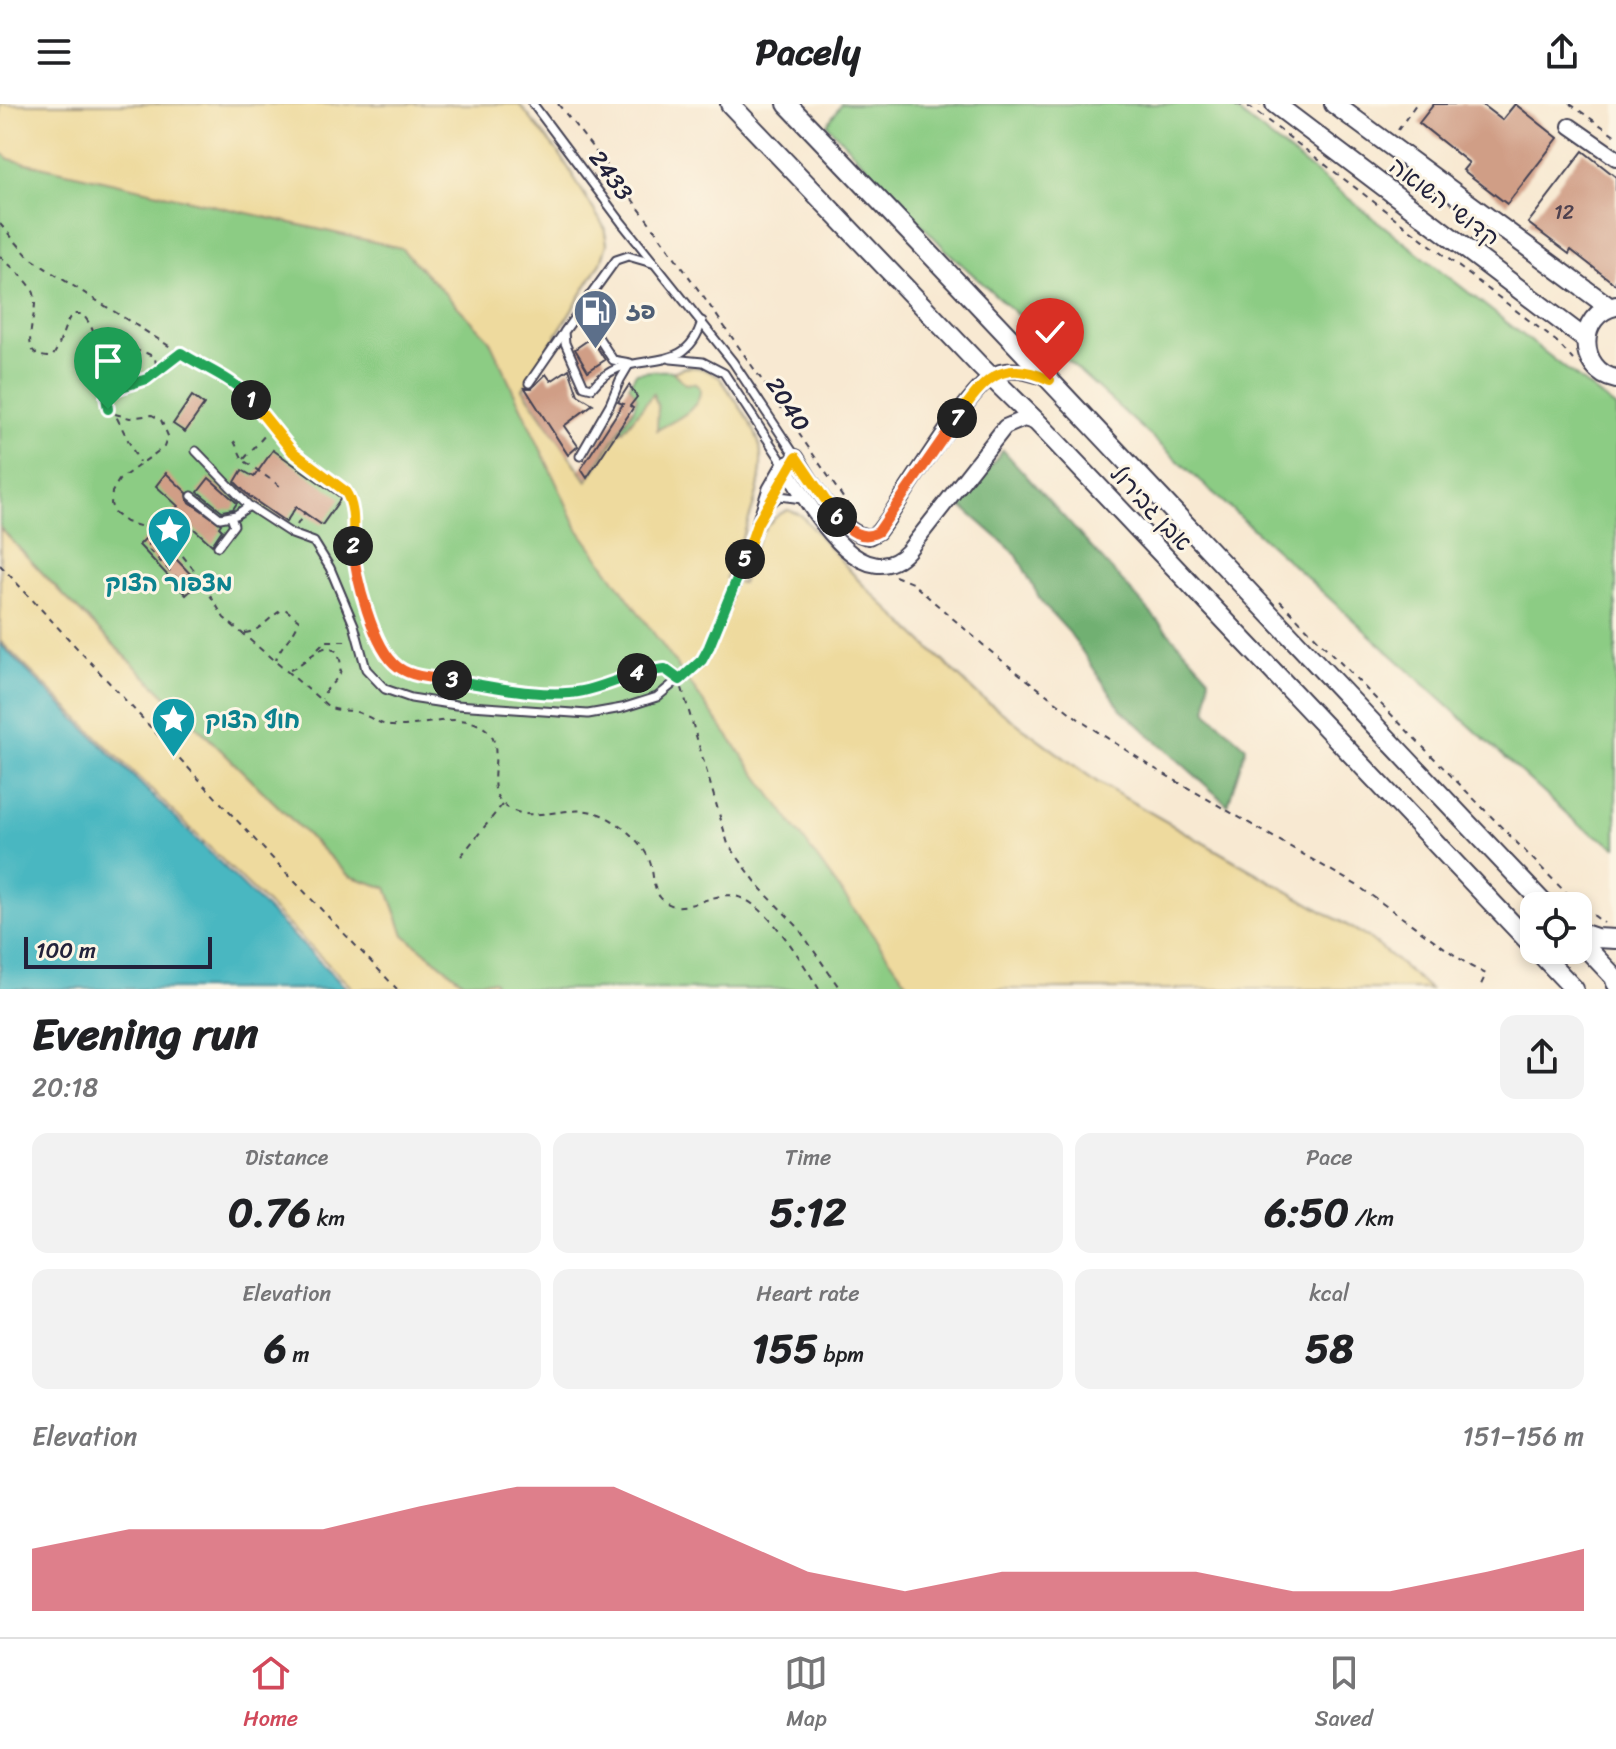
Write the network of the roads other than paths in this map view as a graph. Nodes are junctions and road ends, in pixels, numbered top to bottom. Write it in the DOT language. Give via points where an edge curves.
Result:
graph roads {
  1 [pos="533,104"];
  2 [pos="730,104"];
  3 [pos="787,104"];
  4 [pos="1275,104"];
  5 [pos="1334,104"];
  6 [pos="1570,126"];
  7 [pos="1616,158"];
  8 [pos="659,268"];
  9 [pos="590,293"];
  10 [pos="1613,306"];
  11 [pos="702,321"];
  12 [pos="564,332"];
  13 [pos="1585,339"];
  14 [pos="669,359"];
  15 [pos="630,363"];
  16 [pos="991,376"];
  17 [pos="1616,379"];
  18 [pos="1050,380"];
  19 [pos="529,383"];
  20 [pos="1038,423"];
  21 [pos="196,451"];
  22 [pos="580,456"];
  23 [pos="788,463"];
  24 [pos="192,496"];
  25 [pos="807,502"];
  26 [pos="249,506"];
  27 [pos="765,508"];
  28 [pos="231,517"];
  29 [pos="757,524"];
  30 [pos="218,546"];
  31 [pos="1533,892"];
  32 [pos="1520,933"];
  33 [pos="1592,937"];
  34 [pos="1616,939"];
  35 [pos="1592,956"];
  36 [pos="1550,964"];
  37 [pos="1613,981"];
  38 [pos="1574,989"];
  1 -- 8 [label="lane, 2433"];
  2 -- 16 [label="street, אבן גבירול"];
  3 -- 18 [label="street, אבן גבירול"];
  4 -- 13 [label="street, קדושי השואה"];
  5 -- 10 [label="street, קדושי השואה"];
  6 -- 7 [label="street"];
  8 -- 9 [label="lane" via="643,259 622,257 610,264"];
  8 -- 11 [label="lane, 2040"];
  9 -- 12 [label="lane"];
  9 -- 15 [label="lane" via="587,320 613,360"];
  10 -- 13 [label="street" via="1593,320"];
  11 -- 14 [label="lane" via="693,343"];
  11 -- 23 [label="lane, 2040" via="764,407"];
  12 -- 15 [label="lane" via="587,388 612,368"];
  12 -- 19 [label="lane"];
  13 -- 17 [label="street" via="1591,363"];
  14 -- 15 [label="lane"];
  14 -- 23 [label="lane, 2040" via="703,362 724,373"];
  15 -- 22 [label="lane"];
  16 -- 18 [label="street" via="1022,371"];
  16 -- 20 [label="street, אבן גבירול"];
  16 -- 23 [label="street, 2040" via="878,532 869,537 842,523"];
  18 -- 31 [label="street, אבן גבירול"];
  20 -- 25 [label="street, 2040" via="1024,419 1005,427 908,551 887,567 847,550"];
  20 -- 32 [label="street, אבן גבירול"];
  21 -- 26 [label="lane"];
  23 -- 25 [label="street, 2040"];
  23 -- 27 [label="lane"];
  23 -- 29 [label="lane" via="767,488"];
  24 -- 28 [label="lane" via="220,518"];
  25 -- 27 [label="lane" via="780,496"];
  26 -- 28 [label="lane"];
  26 -- 29 [label="lane" via="314,542 344,601 366,669 385,689 456,705 588,714 657,697 702,660"];
  27 -- 29 [label="lane"];
  28 -- 30 [label="lane" via="234,525"];
  33 -- 34 [label="street"];
  35 -- 37 [label="street"];
  36 -- 38 [label="street, אבן גבירול"];
}
